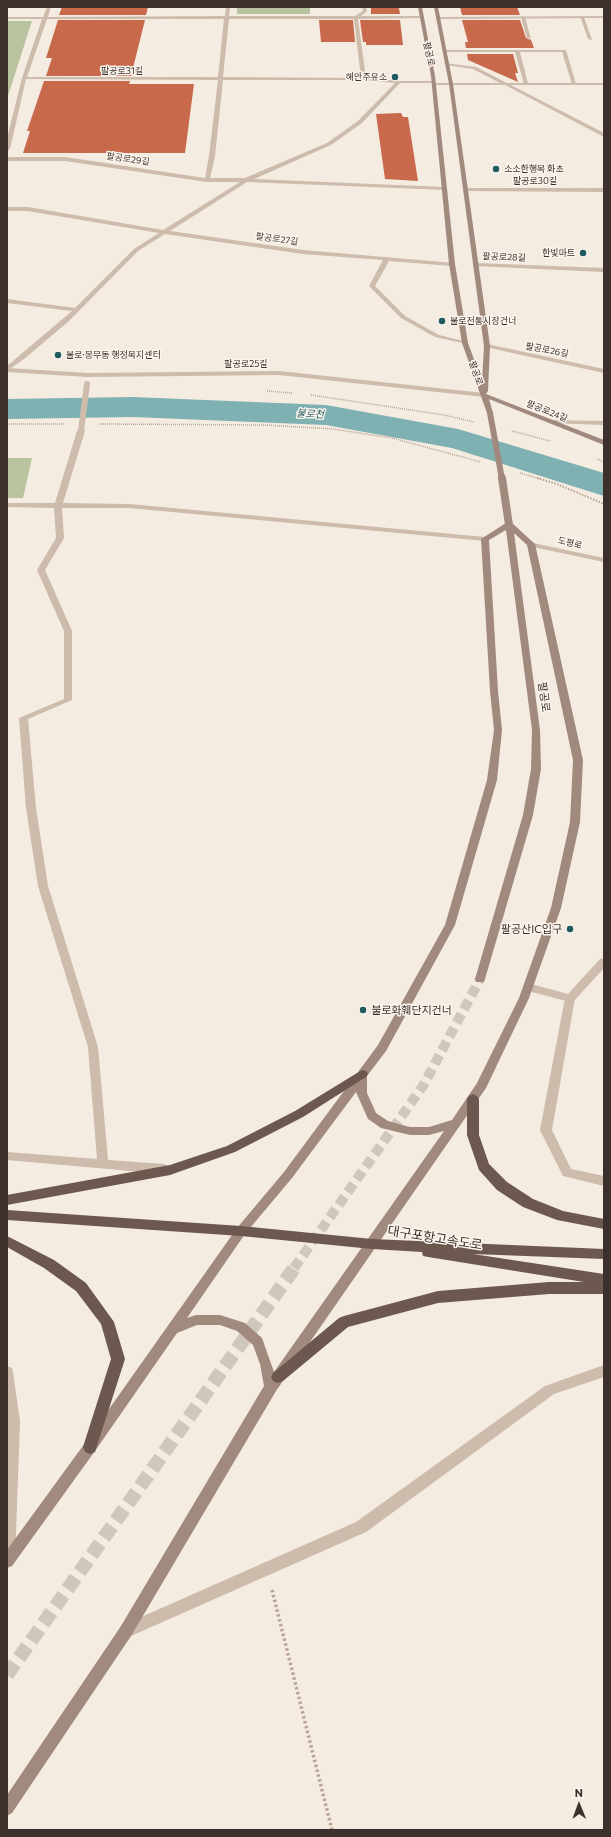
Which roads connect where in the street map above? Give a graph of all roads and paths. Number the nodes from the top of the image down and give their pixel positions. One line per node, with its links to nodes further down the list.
1 (49, 7): 13 (street)
2 (228, 7): 8 (street)
3 (364, 7): 9 (street)
4 (420, 7): 10 (main road, 팔공로)
5 (436, 7): 14 (main road, 팔공로)
6 (519, 15): 7 (street); 14 (street); 15 (street)
7 (581, 15): 11 (street); 16 (street)
8 (228, 17): 9 (street); 13 (street); 21 (street)
9 (356, 17): 10 (street); 22 (street)
10 (422, 17): 24 (main road, 팔공로)
11 (604, 17)
12 (7, 18): 13 (street)
13 (45, 18): 20 (street)
14 (438, 18): 17 (main road, 팔공로)
15 (529, 38)
16 (590, 39)
17 (444, 51): 18 (street, 팔공로); 19 (main road, 팔공로)
18 (517, 51): 27 (street); 28 (street, 팔공로)
19 (446, 64): 25 (main road, 팔공로); 26 (street)
20 (24, 78): 21 (street, 팔공로31길); 31 (street)
21 (220, 79): 22 (street, 팔공로31길); 33 (street)
22 (364, 79): 23 (street, 팔공로31길)
23 (399, 82): 24 (street, 팔공로31길); 34 (street, 팔공로29길)
24 (434, 83): 25 (street, 팔공로31길); 35 (main road, 팔공로)
25 (451, 84): 26 (street, 팔공로31길); 36 (main road, 팔공로)
26 (507, 84): 27 (street, 팔공로31길); 30 (street)
27 (526, 84): 28 (street, 팔공로31길)
28 (574, 84): 29 (street, 팔공로31길)
29 (604, 84)
30 (604, 135)
31 (7, 149)
32 (7, 159): 33 (street, 팔공로29길)
33 (207, 180): 34 (street, 팔공로29길)
34 (246, 180): 35 (street, 팔공로29길); 39 (street, 팔공로29길)
35 (444, 189): 41 (main road, 팔공로)
36 (466, 190): 37 (street, 팔공로30길); 42 (main road, 팔공로)
37 (604, 190)
38 (7, 209): 39 (street, 팔공로27길)
39 (164, 232): 40 (street, 팔공로27길); 45 (street)
40 (387, 258): 41 (street, 팔공로27길); 46 (street)
41 (452, 264): 46 (main road, 팔공로)
42 (476, 265): 43 (street, 팔공로28길); 47 (main road, 팔공로)
43 (604, 270)
44 (7, 301): 45 (street)
45 (77, 310): 48 (street, 팔공로25길)
46 (465, 343): 54 (main road, 팔공로)
47 (487, 346): 49 (street, 팔공로26길); 54 (main road, 팔공로)
48 (7, 369): 50 (street, 팔공로25길)
49 (604, 371)
50 (88, 374): 54 (street, 팔공로25길); 70 (street, bridge)
51 (263, 391): 52 (path)
52 (293, 393)
53 (308, 394): 55 (path)
54 (484, 395): 56 (main road, 팔공로24길); 71 (main road, 팔공로, bridge)
55 (475, 422)
56 (551, 422): 57 (street); 63 (main road, 팔공로24길)
57 (604, 423)
58 (7, 424): 59 (path)
59 (70, 424)
60 (93, 424): 65 (path)
61 (506, 430): 62 (path)
62 (551, 441)
63 (604, 443)
64 (591, 457): 66 (path)
65 (482, 462)
66 (604, 462)
67 (519, 473): 68 (path)
68 (604, 504)
69 (7, 505): 70 (street)
70 (58, 506): 72 (street); 83 (street)
71 (509, 525): 72 (main road); 73 (main road); 76 (main road, 팔공로)
72 (486, 539): 79 (main road)
73 (531, 544): 74 (street, 도평로); 77 (main road)
74 (604, 560)
75 (604, 962): 78 (street)
76 (480, 979)
77 (528, 987): 78 (street); 80 (main road)
78 (570, 998): 85 (street)
79 (362, 1074): 81 (main road); 84 (highway); 89 (main road)
80 (473, 1099): 81 (main road); 88 (highway)
81 (455, 1123): 91 (main road)
82 (7, 1156): 83 (street)
83 (103, 1164): 84 (street)
84 (170, 1170): 86 (highway)
85 (604, 1181)
86 (7, 1200)
87 (7, 1215): 89 (highway)
88 (604, 1224)
89 (241, 1231): 91 (highway); 95 (main road)
90 (7, 1241): 99 (highway)
91 (372, 1244): 92 (highway, 대구포항고속도로); 93 (highway, 대구포항고속도로); 98 (main road)
92 (604, 1254)
93 (604, 1280)
94 (604, 1288): 98 (highway)
95 (171, 1330): 98 (main road); 99 (main road)
96 (604, 1371): 101 (street)
97 (7, 1372): 100 (street)
98 (275, 1382): 102 (main road)
99 (90, 1447): 100 (main road)
100 (7, 1560)
101 (267, 1569): 102 (street); 104 (path)
102 (126, 1631): 103 (main road)
103 (7, 1808)
104 (332, 1830)

